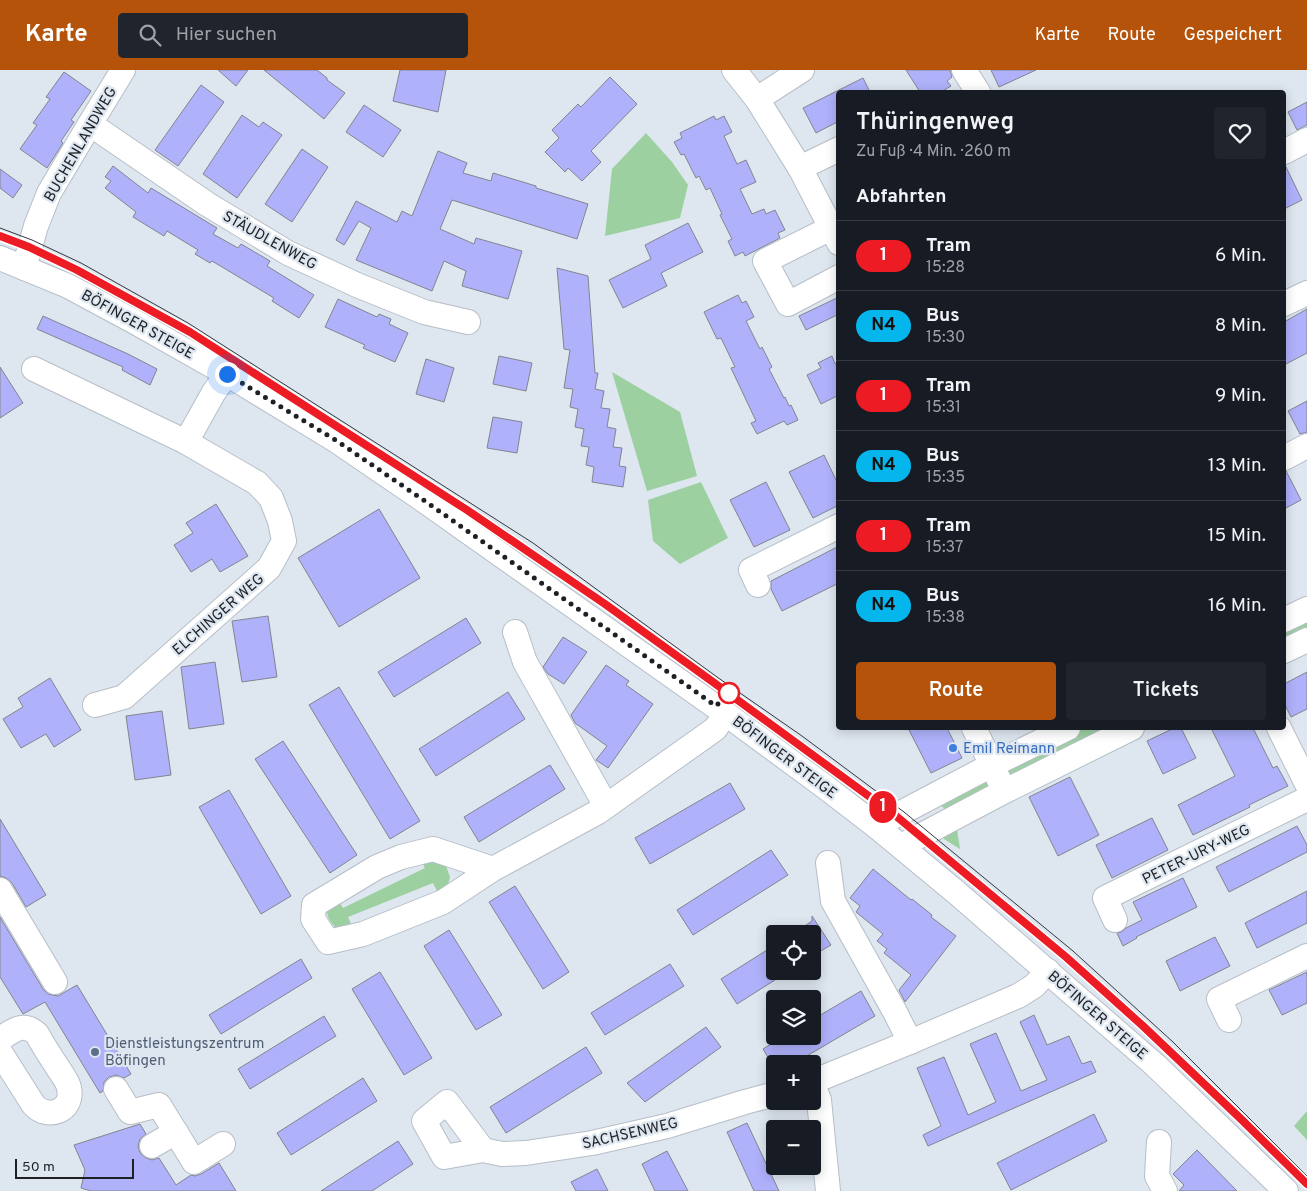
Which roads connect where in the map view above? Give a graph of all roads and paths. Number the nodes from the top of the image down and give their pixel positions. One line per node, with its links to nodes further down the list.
1 (734, 70): 6 (street)
2 (802, 70): 6 (street)
3 (964, 70): 5 (street)
4 (116, 73): 7 (street, BUCHENLANDWEG)
5 (977, 90)
6 (757, 99): 11 (street)
7 (90, 124): 14 (street, BUCHENLANDWEG); 18 (street, STÄUDLENWEG)
8 (1307, 140): 10 (street)
9 (836, 150): 11 (street)
10 (1286, 151)
11 (800, 168): 12 (street)
12 (835, 235): 15 (street)
13 (0, 258): 14 (street, BÖFINGER STEIGE)
14 (24, 268): 20 (street, BÖFINGER STEIGE)
15 (836, 279)
16 (1307, 293): 17 (street)
17 (1286, 303)
18 (468, 322)
19 (34, 369): 21 (street, ELCHINGER WEG)
20 (227, 374): 21 (street); 32 (street, BÖFINGER STEIGE)
21 (186, 442): 31 (street, ELCHINGER WEG)
22 (1307, 446): 23 (street)
23 (1286, 457)
24 (836, 528): 25 (street)
25 (758, 586)
26 (1307, 609): 27 (street)
27 (1286, 619)
28 (515, 632): 41 (street)
29 (1307, 640): 30 (street)
30 (1286, 650)
31 (95, 705)
32 (726, 714): 41 (street); 42 (street, BÖFINGER STEIGE)
33 (975, 730): 37 (street)
34 (1064, 730): 37 (street)
35 (1128, 730): 39 (street)
36 (1280, 730): 38 (street)
37 (992, 765): 39 (street); 42 (street)
38 (1307, 784)
39 (1005, 791): 43 (street)
40 (1307, 799): 49 (street, PETER-URY-WEG)
41 (606, 806): 46 (street)
42 (876, 826): 43 (street, BÖFINGER STEIGE)
43 (901, 846): 51 (street, BÖFINGER STEIGE)
44 (448, 854): 46 (street); 47 (street); 47 (street)
45 (828, 864): 54 (street)
46 (493, 869): 47 (street)
47 (458, 892)
48 (1, 894): 52 (street)
49 (1116, 920)
50 (1307, 956): 53 (street)
51 (1048, 971): 54 (street); 66 (street, BÖFINGER STEIGE)
52 (55, 982)
53 (1229, 1020)
54 (910, 1042): 55 (street)
55 (821, 1078)
56 (116, 1089): 59 (street)
57 (766, 1096): 63 (street, SACHSENWEG)
58 (820, 1110): 64 (street)
59 (176, 1132): 61 (street); 62 (street)
60 (1159, 1142): 65 (street)
61 (223, 1144)
62 (152, 1146)
63 (483, 1150)
64 (828, 1191)
65 (1164, 1191)
66 (1286, 1191)

